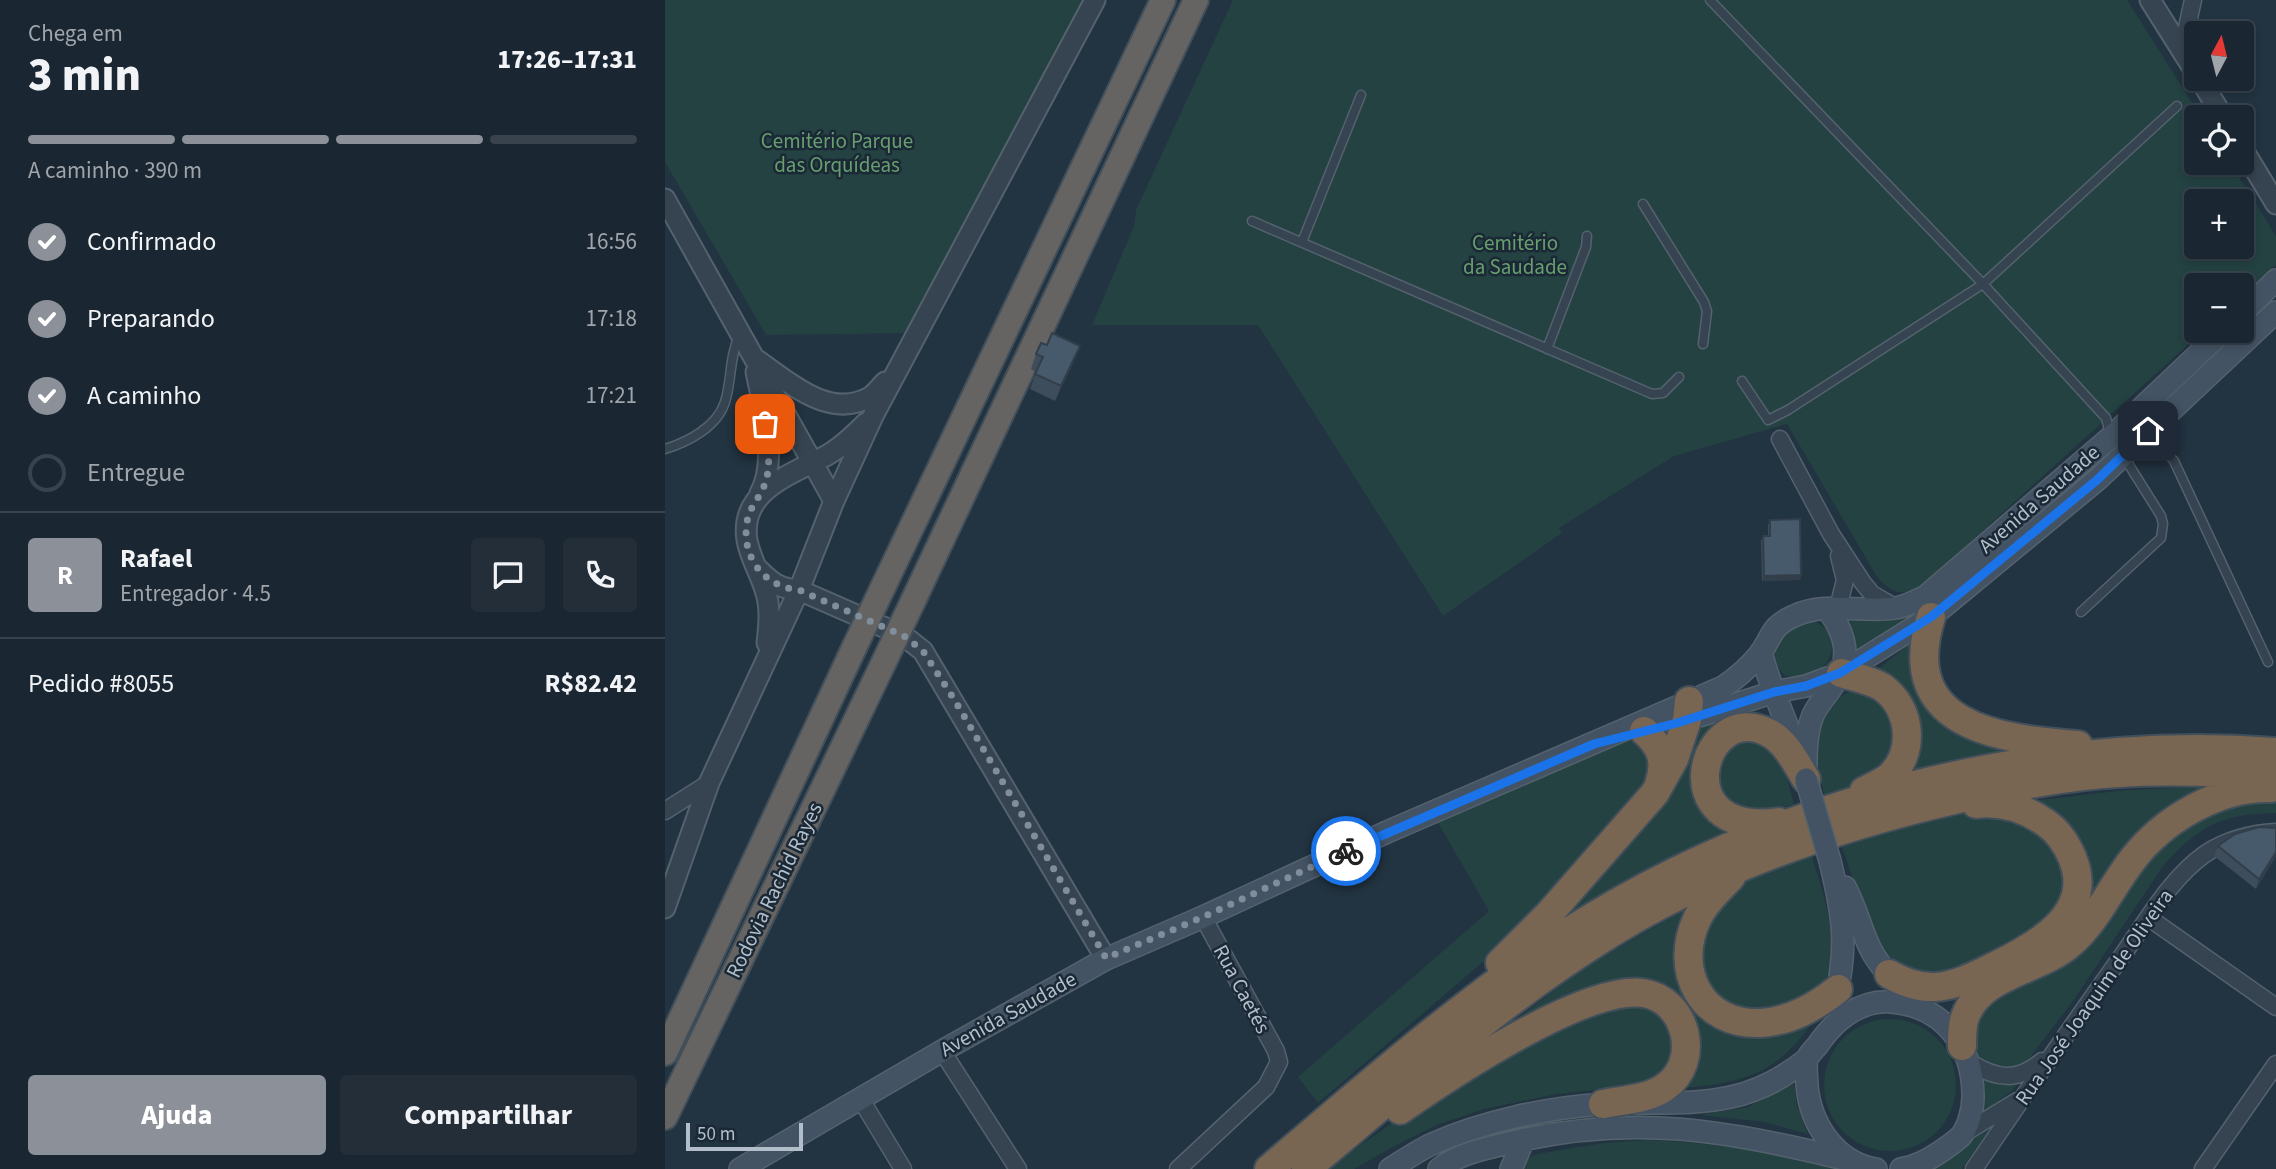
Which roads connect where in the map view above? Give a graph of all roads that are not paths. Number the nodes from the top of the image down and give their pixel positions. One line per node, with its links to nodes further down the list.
1 (1095, 0): 27 (street)
2 (1163, 0): 80 (highway, Rodovia Rachid Rayes, bridge)
3 (1196, 0): 88 (highway, Rodovia Rachid Rayes, bridge)
4 (1710, 0): 19 (lane)
5 (2150, 0): 7 (street)
6 (2193, 0): 7 (street)
7 (2182, 50): 8 (street)
8 (2184, 53)
9 (1361, 95): 17 (lane)
10 (2177, 106): 19 (lane)
11 (2254, 168): 14 (street)
12 (665, 199): 22 (street)
13 (1643, 204): 24 (lane)
14 (2276, 205)
15 (1252, 221): 17 (lane)
16 (1587, 236): 25 (lane)
17 (1302, 242): 25 (lane)
18 (2276, 280): 20 (main road)
19 (1983, 284): 31 (lane); 34 (lane)
20 (2254, 301)
21 (2276, 312): 32 (main road, Avenida Saudade)
22 (740, 334): 26 (street); 35 (lane)
23 (2212, 343): 34 (main road, Avenida Saudade)
24 (1703, 344)
25 (1547, 349): 28 (lane)
26 (753, 357): 27 (street); 36 (street); 37 (street)
27 (895, 371): 30 (street)
28 (1679, 377)
29 (1742, 381): 31 (lane)
30 (874, 415): 36 (street); 38 (street)
31 (1768, 420): 33 (lane)
32 (2148, 431): 34 (main road, Avenida Saudade); 48 (lane)
33 (1780, 439): 39 (street)
34 (2117, 446): 42 (main road, Avenida Saudade); 44 (lane); 45 (main road, Avenida Saudade)
35 (665, 449)
36 (811, 463): 37 (street); 38 (street)
37 (756, 500): 40 (street)
38 (834, 501): 41 (street)
39 (1831, 534): 42 (street); 43 (street)
40 (758, 569): 41 (street); 47 (street)
41 (799, 590): 47 (street); 72 (street)
42 (1896, 608): 43 (main road, Avenida Saudade)
43 (1832, 609): 46 (main road); 49 (main road)
44 (2081, 612)
45 (1931, 617): 49 (main road, Avenida Saudade); 55 (highway)
46 (1761, 652): 50 (main road); 51 (main road)
47 (766, 656): 59 (street)
48 (2268, 662)
49 (1840, 673): 50 (main road); 58 (main road); 62 (highway)
50 (1774, 692): 51 (main road); 52 (main road)
51 (1696, 711): 52 (main road); 53 (main road); 54 (main road); 61 (highway)
52 (1788, 724): 58 (main road)
53 (1644, 731): 54 (main road); 61 (highway)
54 (1594, 744): 70 (main road, Avenida Saudade)
55 (2164, 751): 56 (highway); 62 (highway)
56 (2276, 752)
57 (2276, 775): 64 (highway)
58 (1805, 779): 65 (highway); 67 (main road, bridge)
59 (709, 783): 63 (street); 69 (street)
60 (2276, 788): 81 (highway)
61 (1655, 793): 84 (highway)
62 (1836, 807): 65 (highway)
63 (665, 811)
64 (1904, 812): 68 (highway); 73 (highway)
65 (1795, 820): 84 (highway)
66 (2276, 832): 71 (street, Rua José Joaquim de Oliveira)
67 (1830, 860): 73 (main road); 74 (main road)
68 (1753, 861): 74 (highway); 100 (highway)
69 (665, 908)
70 (1203, 917): 72 (main road, Avenida Saudade); 98 (street, Rua Caetés)
71 (2149, 918): 76 (street); 78 (street, Rua José Joaquim de Oliveira)
72 (1106, 958): 79 (main road, Avenida Saudade)
73 (1889, 974): 75 (main road)
74 (1838, 989): 77 (main road)
75 (1916, 1006): 77 (main road); 81 (main road)
76 (2276, 1007)
77 (1826, 1032): 82 (main road)
78 (2054, 1050): 81 (street); 85 (street, Rua José Joaquim de Oliveira)
79 (942, 1051): 86 (main road, Avenida Saudade); 97 (street)
80 (665, 1053)
81 (1966, 1055): 89 (main road)
82 (1807, 1059): 87 (main road); 94 (main road)
83 (2276, 1064): 106 (street)
84 (1389, 1067): 99 (highway)
85 (2023, 1097): 89 (street); 105 (street, Rua José Joaquim de Oliveira)
86 (860, 1098): 95 (main road, Avenida Saudade); 96 (street)
87 (1603, 1104): 91 (main road); 101 (highway)
88 (665, 1117)
89 (1963, 1134): 92 (main road)
90 (1524, 1139): 93 (main road); 94 (main road); 103 (main road)
91 (1429, 1145): 93 (street); 102 (main road)
92 (1922, 1165): 104 (main road)
93 (1451, 1166)
94 (1865, 1166)
95 (743, 1168)
96 (903, 1169)
97 (1018, 1169)
98 (1178, 1169)
99 (1269, 1169)
100 (1306, 1169)
101 (1314, 1169)
102 (1390, 1169)
103 (1511, 1169)
104 (1901, 1169)
105 (1974, 1169)
106 (2203, 1169)

